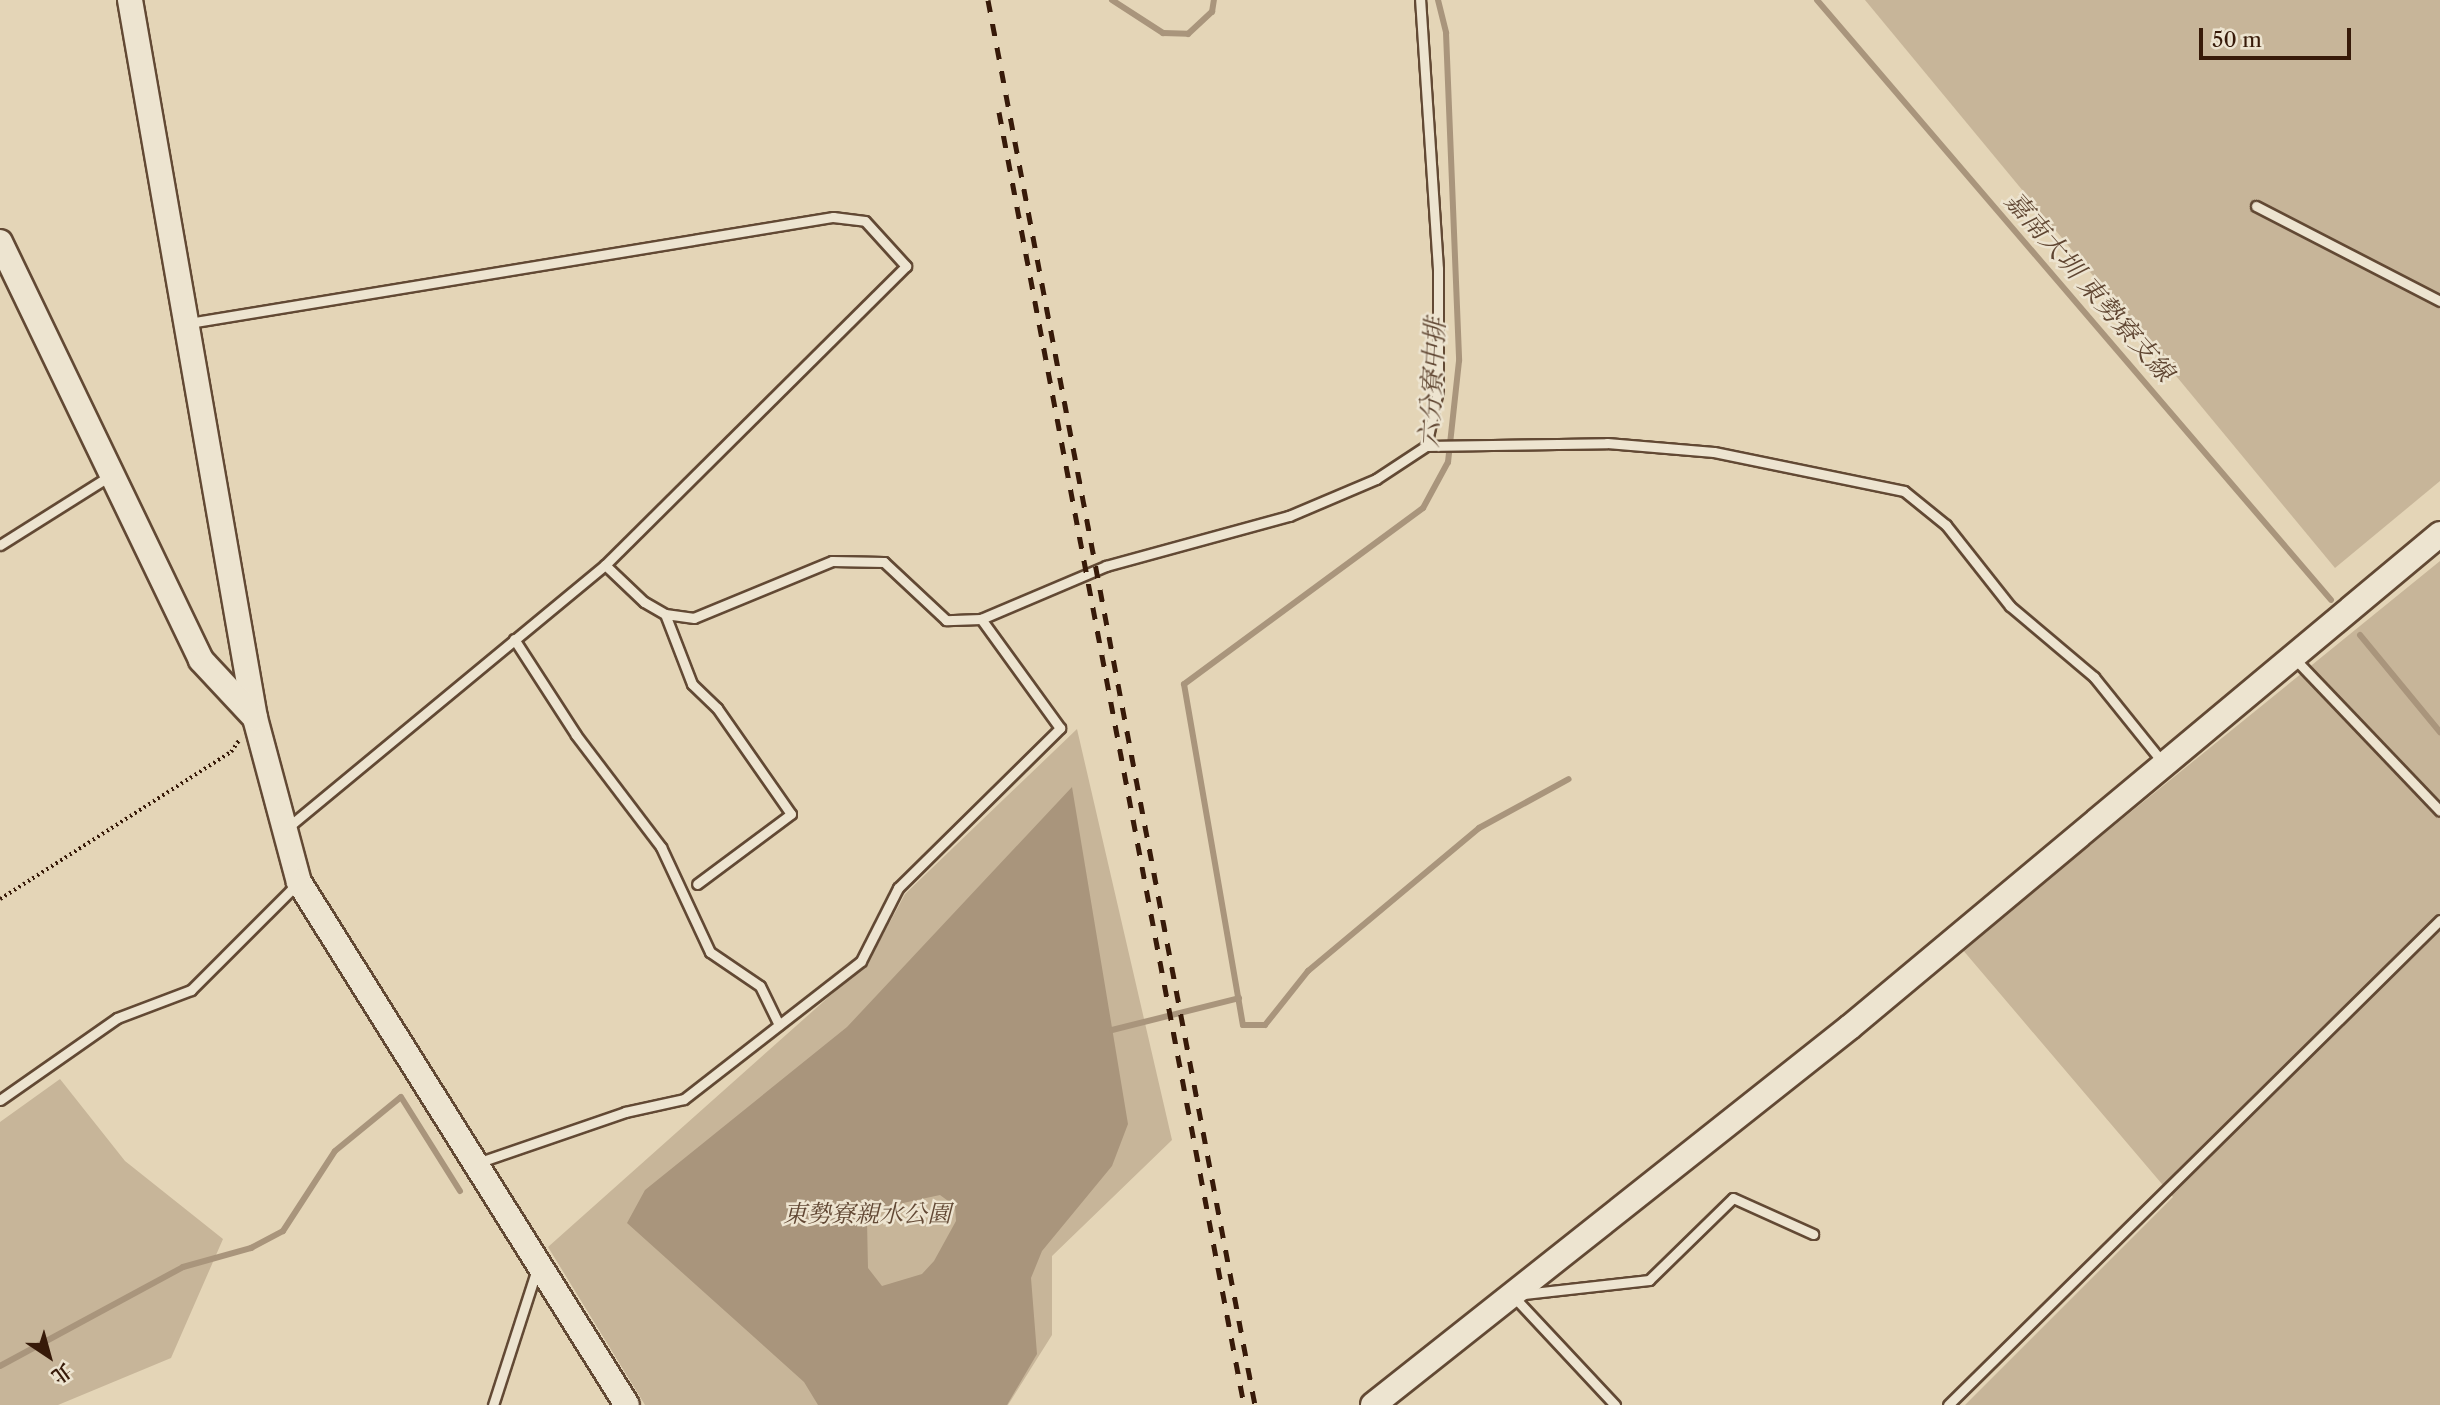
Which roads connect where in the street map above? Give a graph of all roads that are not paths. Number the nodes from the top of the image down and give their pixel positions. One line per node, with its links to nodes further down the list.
1 (130, 0): 6 (street)
2 (1420, 0): 7 (lane)
3 (2256, 206): 5 (lane)
4 (0, 242): 8 (street)
5 (2440, 301)
6 (187, 323): 11 (lane); 16 (street)
7 (1430, 446): 13 (lane); 17 (lane)
8 (108, 477): 10 (lane); 16 (street)
9 (2440, 534): 15 (street)
10 (0, 545)
11 (604, 565): 12 (lane); 14 (lane)
12 (665, 614): 13 (lane); 21 (lane)
13 (981, 619): 23 (lane)
14 (514, 639): 19 (lane); 23 (lane)
15 (2293, 657): 17 (street); 18 (lane)
16 (255, 718): 19 (street)
17 (2165, 765): 28 (street)
18 (2440, 811)
19 (283, 831): 20 (street)
20 (299, 882): 24 (lane); 25 (street)
21 (697, 884)
22 (2440, 920): 33 (lane)
23 (779, 1025): 25 (lane)
24 (0, 1100)
25 (476, 1164): 27 (street)
26 (1813, 1234): 28 (lane)
27 (539, 1264): 29 (lane); 30 (street)
28 (1512, 1296): 31 (street); 32 (lane)
29 (493, 1405)
30 (627, 1405)
31 (1373, 1405)
32 (1615, 1405)
33 (1948, 1405)

